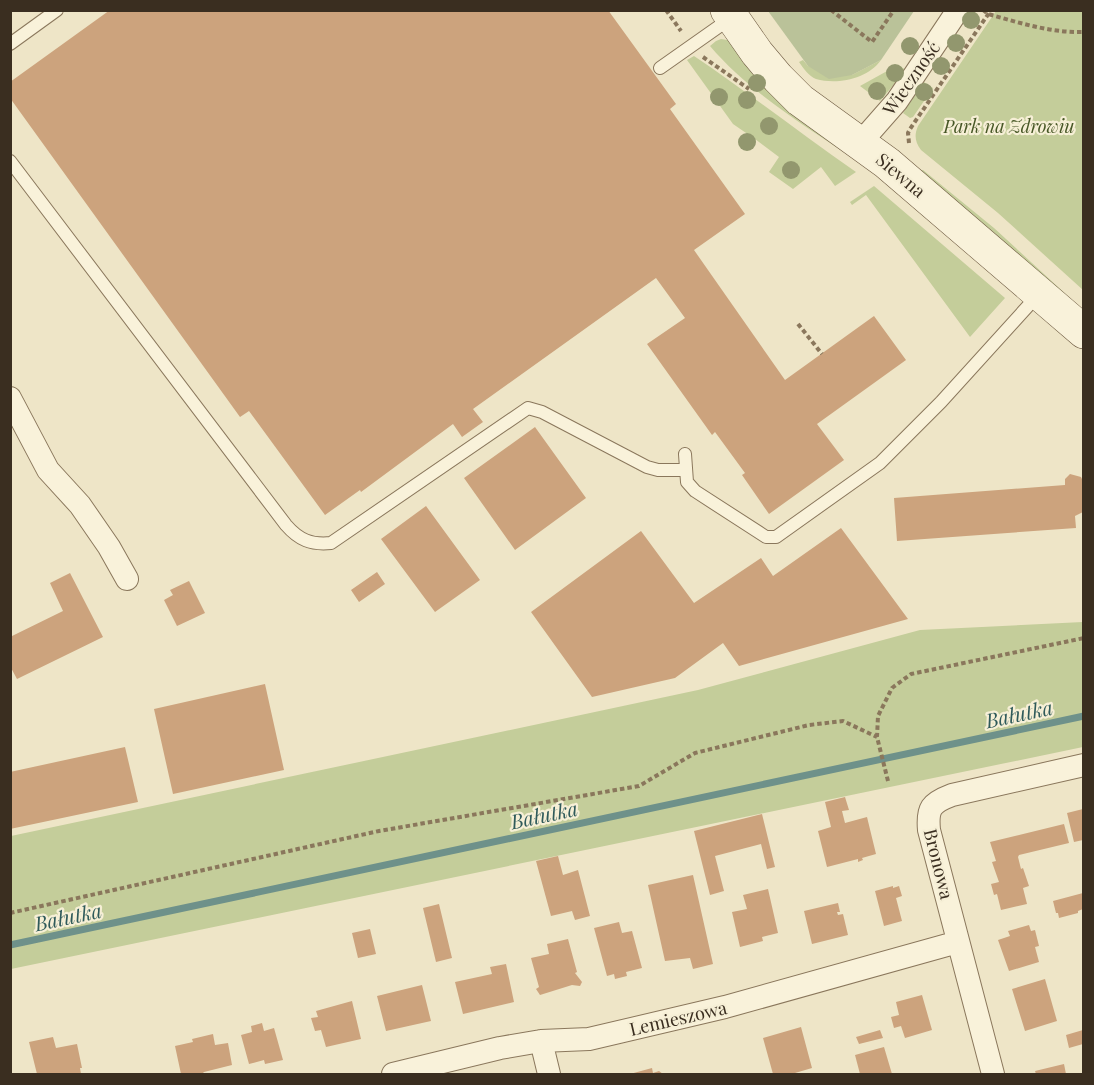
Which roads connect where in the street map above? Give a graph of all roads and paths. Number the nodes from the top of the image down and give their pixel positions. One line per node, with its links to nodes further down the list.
1 (57, 10): 9 (lane)
2 (831, 10): 3 (path)
3 (894, 10)
4 (958, 10): 12 (street, Wieczność)
5 (983, 10): 6 (path)
6 (989, 12): 8 (path); 11 (path)
7 (730, 14): 10 (lane); 12 (street, Siewna)
8 (1083, 32)
9 (10, 44)
10 (660, 68)
11 (908, 134)
12 (861, 142): 14 (street, Siewna)
13 (10, 161): 20 (lane)
14 (1039, 294): 16 (street, Siewna); 20 (lane)
15 (798, 324): 17 (path)
16 (1083, 332)
17 (822, 354)
18 (10, 398): 21 (street)
19 (684, 454): 20 (lane)
20 (686, 470)
21 (127, 579)
22 (1083, 638): 23 (path)
23 (877, 737): 25 (path); 26 (path)
24 (1083, 765): 27 (street, Bronowa)
25 (888, 781)
26 (10, 913)
27 (958, 942): 28 (street, Lemieszowa); 31 (street, Bronowa)
28 (541, 1041): 29 (street, Lemieszowa); 30 (street)
29 (393, 1074)
30 (549, 1074)
31 (993, 1074)

